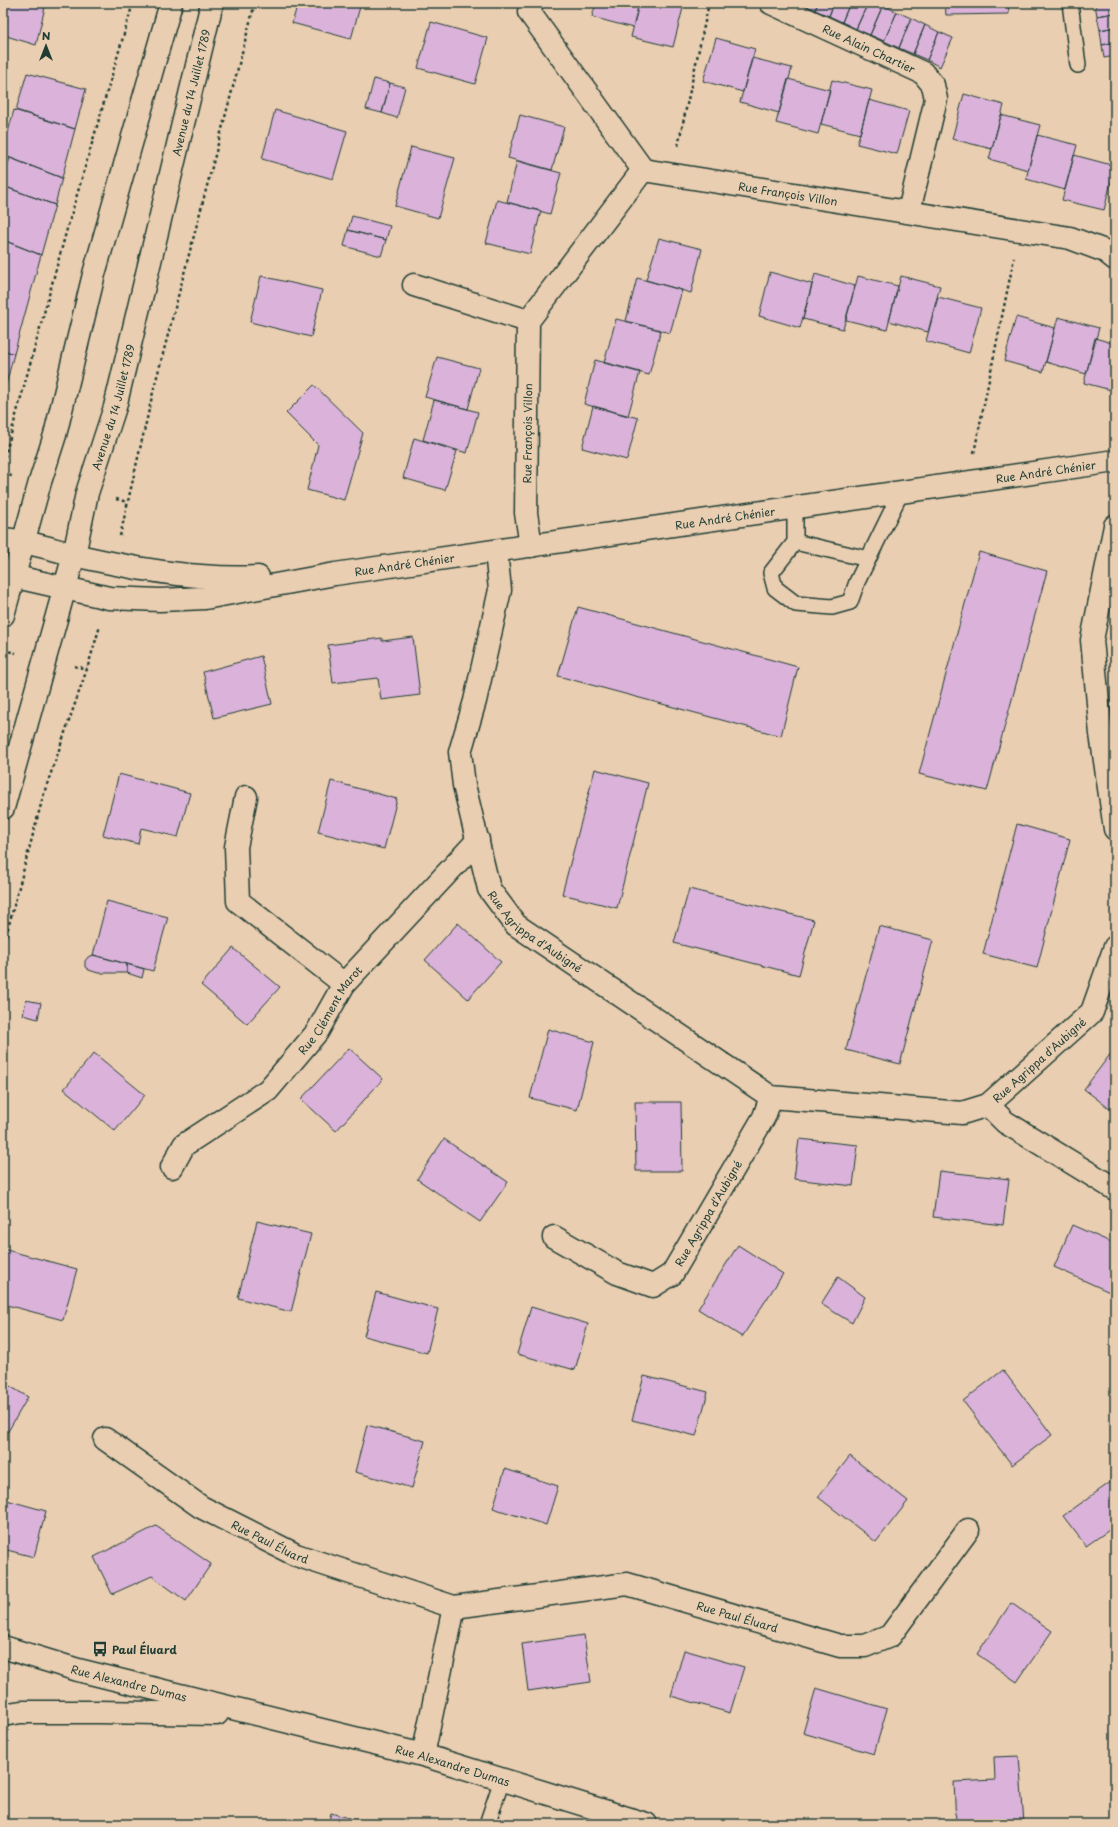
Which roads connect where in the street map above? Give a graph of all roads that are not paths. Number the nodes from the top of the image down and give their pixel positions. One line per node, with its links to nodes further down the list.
1 (171, 3): 16 (street)
2 (212, 3): 20 (street, Avenue du 14 Juillet 1789)
3 (771, 3): 8 (street, Rue Alain Chartier)
4 (1070, 3): 6 (lane)
5 (526, 6): 7 (street)
6 (1078, 65)
7 (643, 170): 8 (street, Rue François Villon); 11 (street)
8 (909, 211): 9 (street, Rue François Villon)
9 (1115, 259)
10 (414, 285): 11 (street)
11 (528, 321): 18 (street, Rue François Villon)
12 (1115, 461): 13 (street, Rue André Chénier)
13 (901, 492): 14 (street, Rue André Chénier); 21 (lane)
14 (795, 507): 17 (lane); 18 (street, Rue André Chénier)
15 (1115, 526): 28 (street)
16 (14, 540): 20 (street, Rue André Chénier); 23 (street)
17 (795, 542): 21 (lane); 21 (lane)
18 (531, 546): 19 (street, Rue André Chénier)
19 (496, 551): 22 (street, Rue André Chénier); 29 (street, Rue Agrippa d'Aubigné)
20 (74, 555): 22 (street, Rue André Chénier); 24 (street, Avenue du 14 Juillet 1789)
21 (868, 559)
22 (335, 574): 24 (street, Rue André Chénier)
23 (8, 575): 24 (street, Rue André Chénier); 25 (street)
24 (64, 588): 27 (street, Avenue du 14 Juillet 1789)
25 (3, 615)
26 (246, 797): 31 (street)
27 (3, 808)
28 (1115, 829)
29 (478, 840): 31 (street, Rue Clément Marot); 32 (street, Rue Agrippa d'Aubigné)
30 (1115, 947): 33 (street, Rue Agrippa d'Aubigné)
31 (344, 984): 34 (street, Rue Clément Marot)
32 (771, 1097): 33 (street, Rue Agrippa d'Aubigné); 36 (street, Rue Agrippa d'Aubigné)
33 (988, 1105): 35 (street, Rue Agrippa d'Aubigné)
34 (172, 1167)
35 (1115, 1189)
36 (554, 1236)
37 (105, 1439): 39 (street, Rue Paul Éluard)
38 (968, 1530): 39 (street, Rue Paul Éluard)
39 (454, 1607): 43 (street)
40 (3, 1647): 42 (street, Rue Alexandre Dumas)
41 (3, 1715): 42 (street, Rue Alexandre Dumas)
42 (256, 1715): 43 (street, Rue Alexandre Dumas)
43 (423, 1755): 44 (street, Rue Alexandre Dumas)
44 (502, 1780): 45 (lane); 46 (street, Rue Alexandre Dumas)
45 (487, 1824)
46 (646, 1824)

